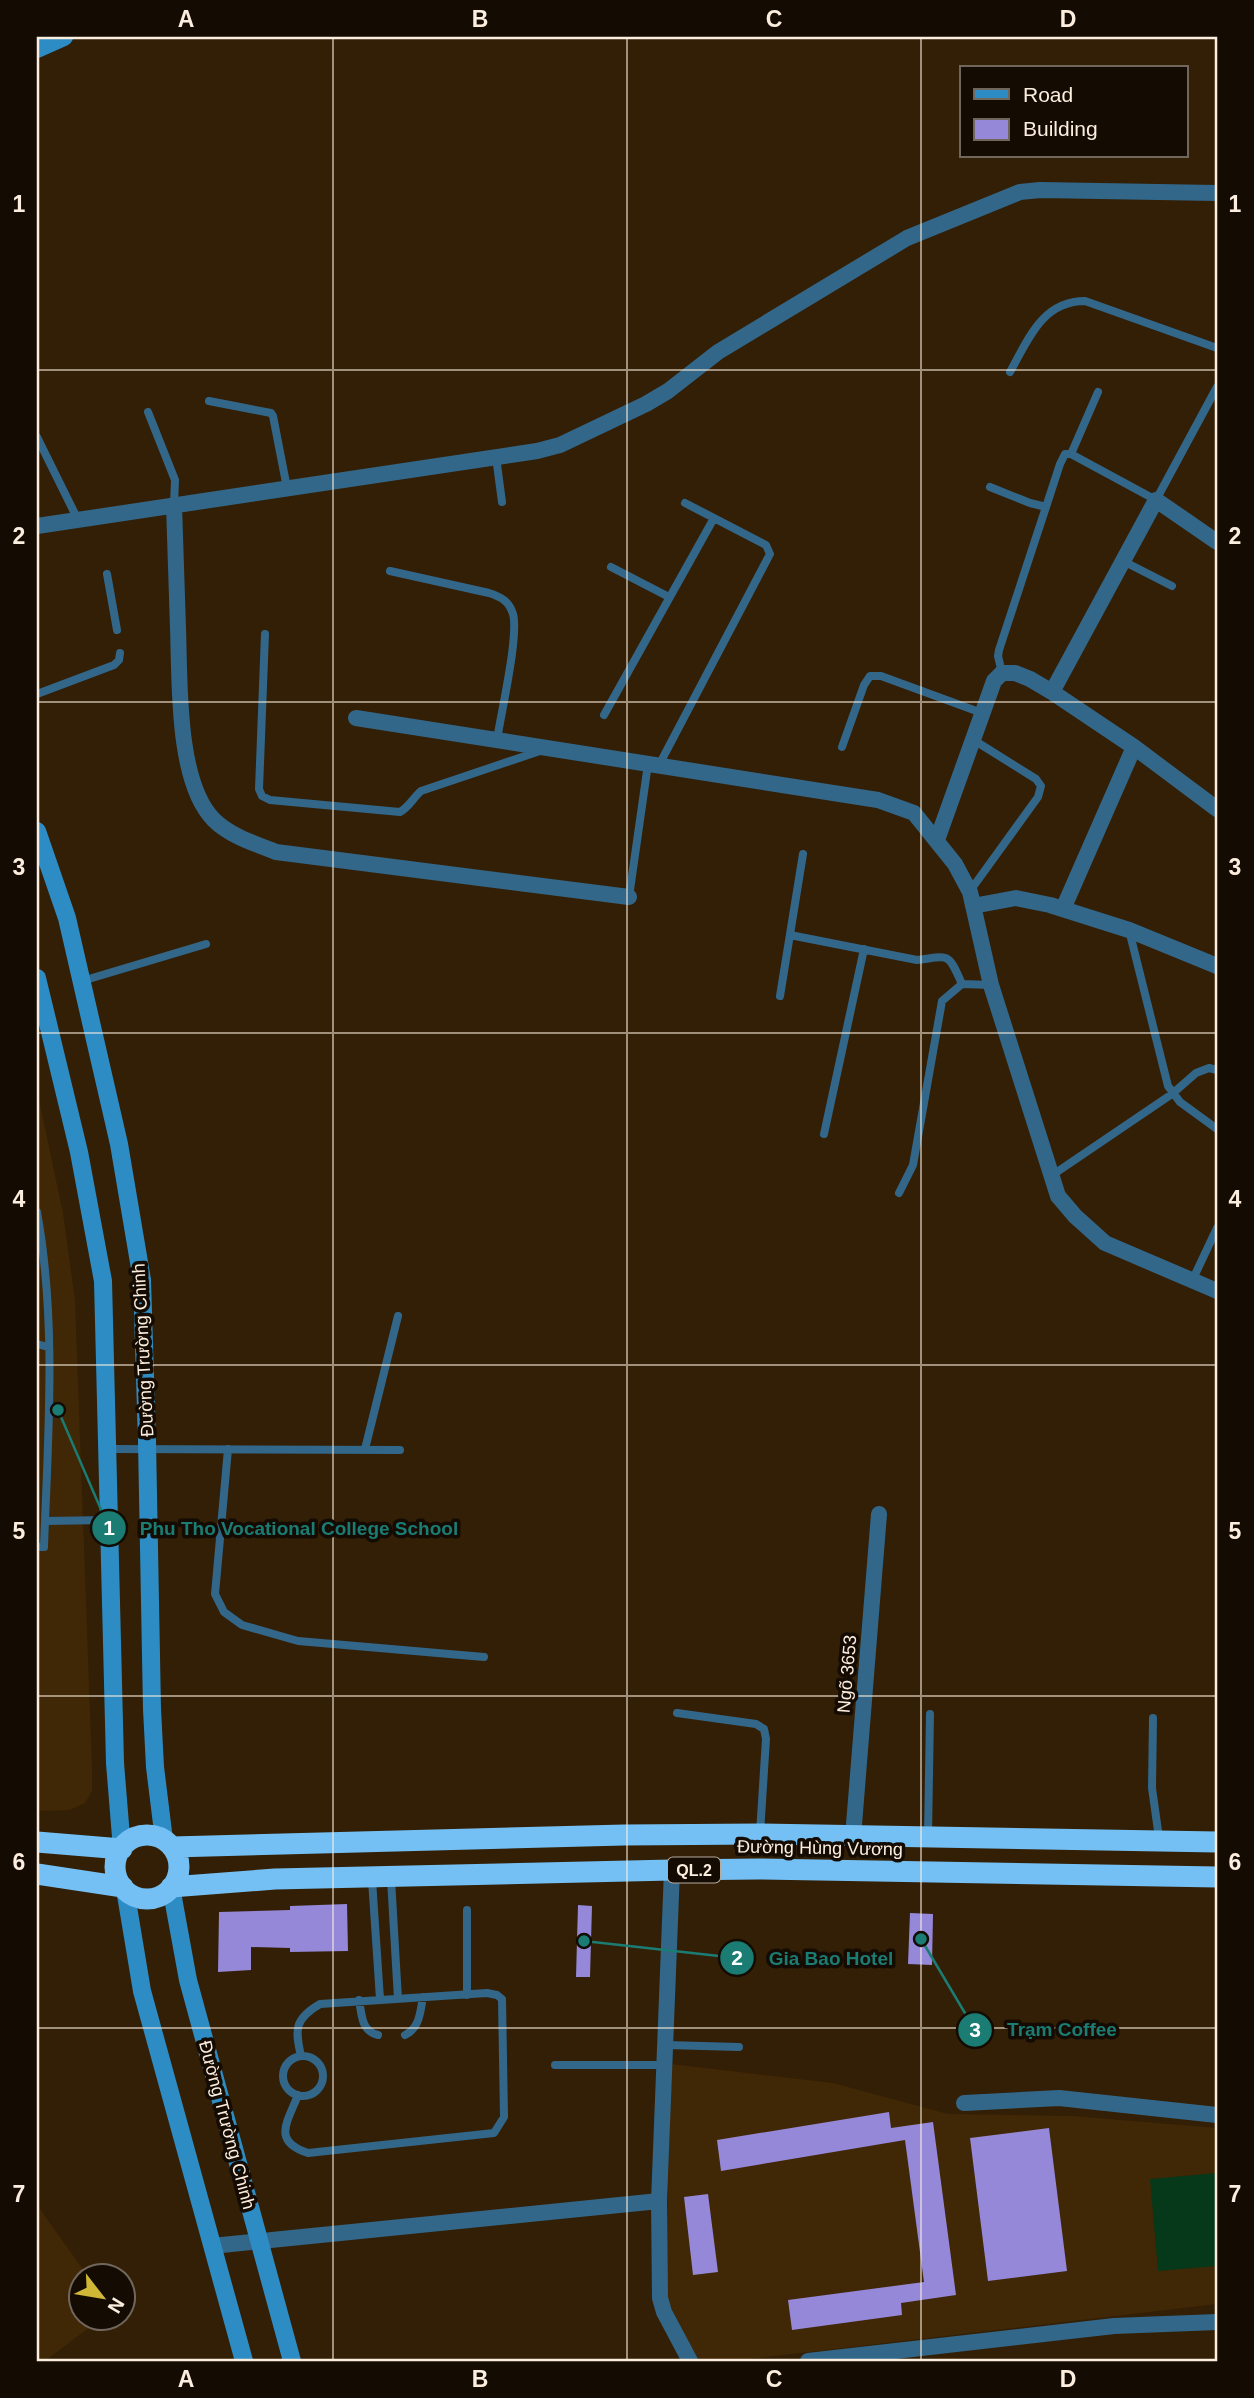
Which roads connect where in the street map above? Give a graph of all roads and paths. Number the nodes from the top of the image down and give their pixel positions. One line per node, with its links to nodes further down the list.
1 (1217, 193): 10 (street)
2 (1217, 348): 3 (lane)
3 (1010, 372)
4 (1217, 387): 13 (lane)
5 (1098, 392): 9 (lane)
6 (209, 401): 11 (lane)
7 (148, 412): 16 (lane)
8 (37, 437): 19 (lane)
9 (1071, 454): 13 (lane); 17 (lane)
10 (496, 457): 11 (street); 14 (lane)
11 (287, 488): 16 (street)
12 (990, 488): 17 (lane)
13 (1156, 500): 21 (street); 22 (street)
14 (502, 502)
15 (685, 503): 18 (lane)
16 (174, 505): 19 (street); 47 (street)
17 (1046, 507): 31 (lane)
18 (713, 518): 27 (lane); 42 (lane)
19 (78, 520): 20 (street)
20 (37, 526)
21 (1217, 542)
22 (1124, 561): 26 (lane); 32 (street)
23 (611, 567): 27 (lane)
24 (390, 571): 38 (lane)
25 (107, 574): 28 (lane)
26 (1172, 586)
27 (669, 597): 35 (lane)
28 (117, 630)
29 (265, 634): 41 (lane)
30 (120, 653): 33 (lane)
31 (1002, 673): 32 (street); 34 (street)
32 (1052, 692): 40 (street)
33 (37, 694)
34 (982, 713): 37 (street); 39 (lane)
35 (604, 715)
36 (356, 718): 38 (street)
37 (972, 739): 45 (street); 48 (lane)
38 (497, 740): 41 (street)
39 (842, 747)
40 (1134, 747): 43 (street); 49 (street)
41 (549, 748): 42 (street)
42 (653, 764): 45 (street); 47 (lane)
43 (1217, 809)
44 (37, 831): 56 (main road, Đường Trường Chinh)
45 (937, 840): 48 (street)
46 (803, 853): 51 (lane)
47 (628, 897)
48 (971, 899): 49 (street); 58 (street)
49 (1063, 909): 50 (street)
50 (1129, 930): 54 (street); 61 (lane)
51 (790, 935): 53 (lane); 59 (lane)
52 (206, 944): 56 (lane)
53 (864, 949): 57 (lane); 63 (lane)
54 (1217, 966)
55 (37, 978): 76 (main road, Đường Trường Chinh)
56 (81, 981): 75 (main road, Đường Trường Chinh)
57 (962, 984): 58 (lane); 65 (lane)
58 (991, 985): 64 (street)
59 (780, 996)
60 (1217, 1070): 61 (lane)
61 (1172, 1094): 62 (lane); 64 (lane)
62 (1217, 1129)
63 (824, 1134)
64 (1051, 1176): 68 (street)
65 (898, 1193)
66 (37, 1212): 72 (lane)
67 (1217, 1228): 68 (lane)
68 (1192, 1281): 69 (street)
69 (1217, 1291)
70 (398, 1316): 78 (lane)
71 (37, 1344): 72 (lane)
72 (48, 1347): 74 (lane)
73 (37, 1424): 74 (lane)
74 (48, 1424): 82 (lane)
75 (147, 1448): 76 (lane); 77 (lane); 94 (main road, Đường Trường Chinh)
76 (107, 1449): 81 (main road, Đường Trường Chinh)
77 (228, 1449): 78 (lane); 84 (lane)
78 (365, 1449): 79 (lane)
79 (400, 1450)
80 (879, 1514): 89 (street, Ngõ 3653)
81 (108, 1520): 82 (lane); 95 (main road, Đường Trường Chinh)
82 (45, 1521): 83 (lane)
83 (37, 1547)
84 (484, 1657)
85 (677, 1713): 88 (lane)
86 (930, 1714): 90 (lane)
87 (1153, 1718): 91 (lane)
88 (760, 1834): 89 (highway, Đường Hùng Vương / QL.2); 94 (highway, Đường Hùng Vương / QL.2)
89 (853, 1837): 90 (highway, Đường Hùng Vương / QL.2)
90 (928, 1838): 91 (highway, Đường Hùng Vương / QL.2)
91 (1159, 1841): 93 (highway, Đường Hùng Vương / QL.2)
92 (37, 1842): 95 (highway, QL.2)
93 (1217, 1842)
94 (168, 1844): 95 (highway, QL.2); 100 (highway)
95 (122, 1849): 101 (highway)
96 (672, 1870): 98 (highway, Đường Hùng Vương / QL.2); 99 (highway, Đường Hùng Vương / QL.2); 110 (street)
97 (37, 1874): 101 (highway, QL.2)
98 (381, 1877): 100 (highway, Đường Hùng Vương / QL.2); 105 (lane); 106 (lane)
99 (1217, 1877)
100 (171, 1887): 101 (highway, QL.2); 119 (main road, Đường Trường Chinh)
101 (124, 1888): 120 (main road)
102 (467, 1910): 103 (lane)
103 (467, 1995): 104 (lane); 115 (lane)
104 (423, 1997): 105 (lane); 109 (lane)
105 (398, 1998): 106 (lane)
106 (380, 1999): 107 (lane)
107 (359, 2000): 108 (lane); 112 (lane)
108 (378, 2035)
109 (405, 2035)
110 (666, 2045): 111 (lane); 113 (street)
111 (739, 2047)
112 (301, 2056): 115 (lane); 115 (lane)
113 (666, 2064): 114 (lane); 118 (street)
114 (555, 2066)
115 (298, 2095)
116 (964, 2103): 117 (street)
117 (1217, 2115)
118 (659, 2200): 119 (street); 122 (street)
119 (258, 2241): 120 (street); 124 (main road, Đường Trường Chinh)
120 (212, 2246): 123 (main road)
121 (1217, 2322): 125 (street)
122 (685, 2359)
123 (244, 2361)
124 (292, 2361)
125 (808, 2361)

